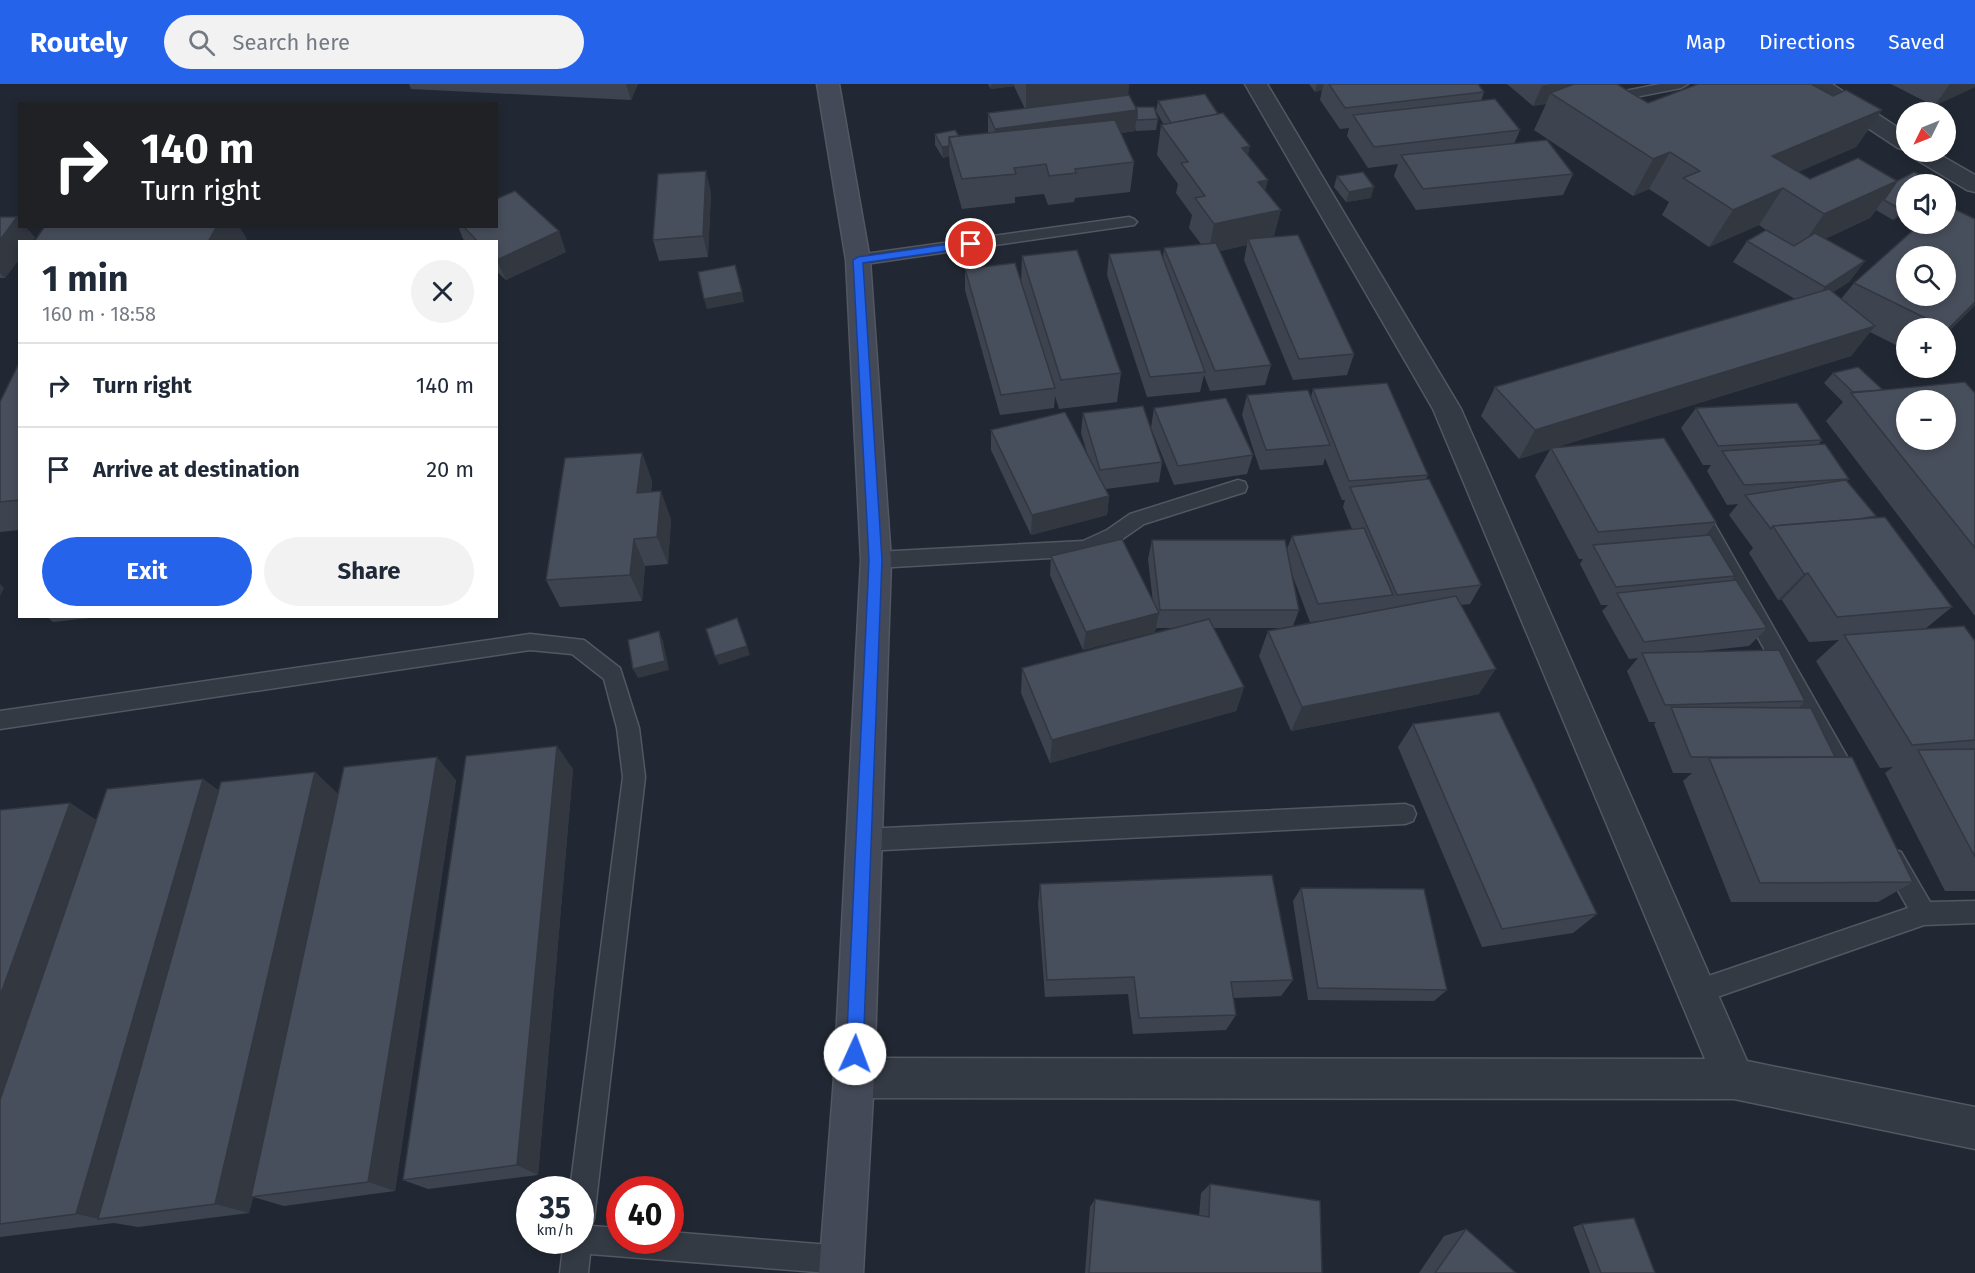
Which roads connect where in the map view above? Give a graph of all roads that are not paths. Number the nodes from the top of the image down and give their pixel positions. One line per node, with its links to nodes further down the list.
1 (828, 84): 10 (street)
2 (1256, 84): 21 (street)
3 (1681, 84): 5 (lane)
4 (1817, 84): 6 (street)
5 (1598, 101)
6 (1896, 136)
7 (1937, 162): 8 (street)
8 (1975, 185)
9 (1129, 222): 10 (lane)
10 (858, 260): 13 (street)
11 (1238, 487): 13 (lane)
12 (1684, 488): 15 (lane)
13 (876, 560): 17 (street)
14 (0, 720): 25 (lane)
15 (1859, 800)
16 (1405, 814): 17 (lane)
17 (863, 840): 22 (street)
18 (1883, 842): 20 (lane)
19 (1975, 912): 20 (lane)
20 (1923, 914): 21 (lane)
21 (1697, 992): 23 (street)
22 (854, 1078): 23 (street); 28 (street)
23 (1734, 1079): 24 (street)
24 (1975, 1128)
25 (585, 1176)
26 (594, 1242): 28 (lane)
27 (577, 1254): 29 (lane)
28 (841, 1267)
29 (574, 1273)

